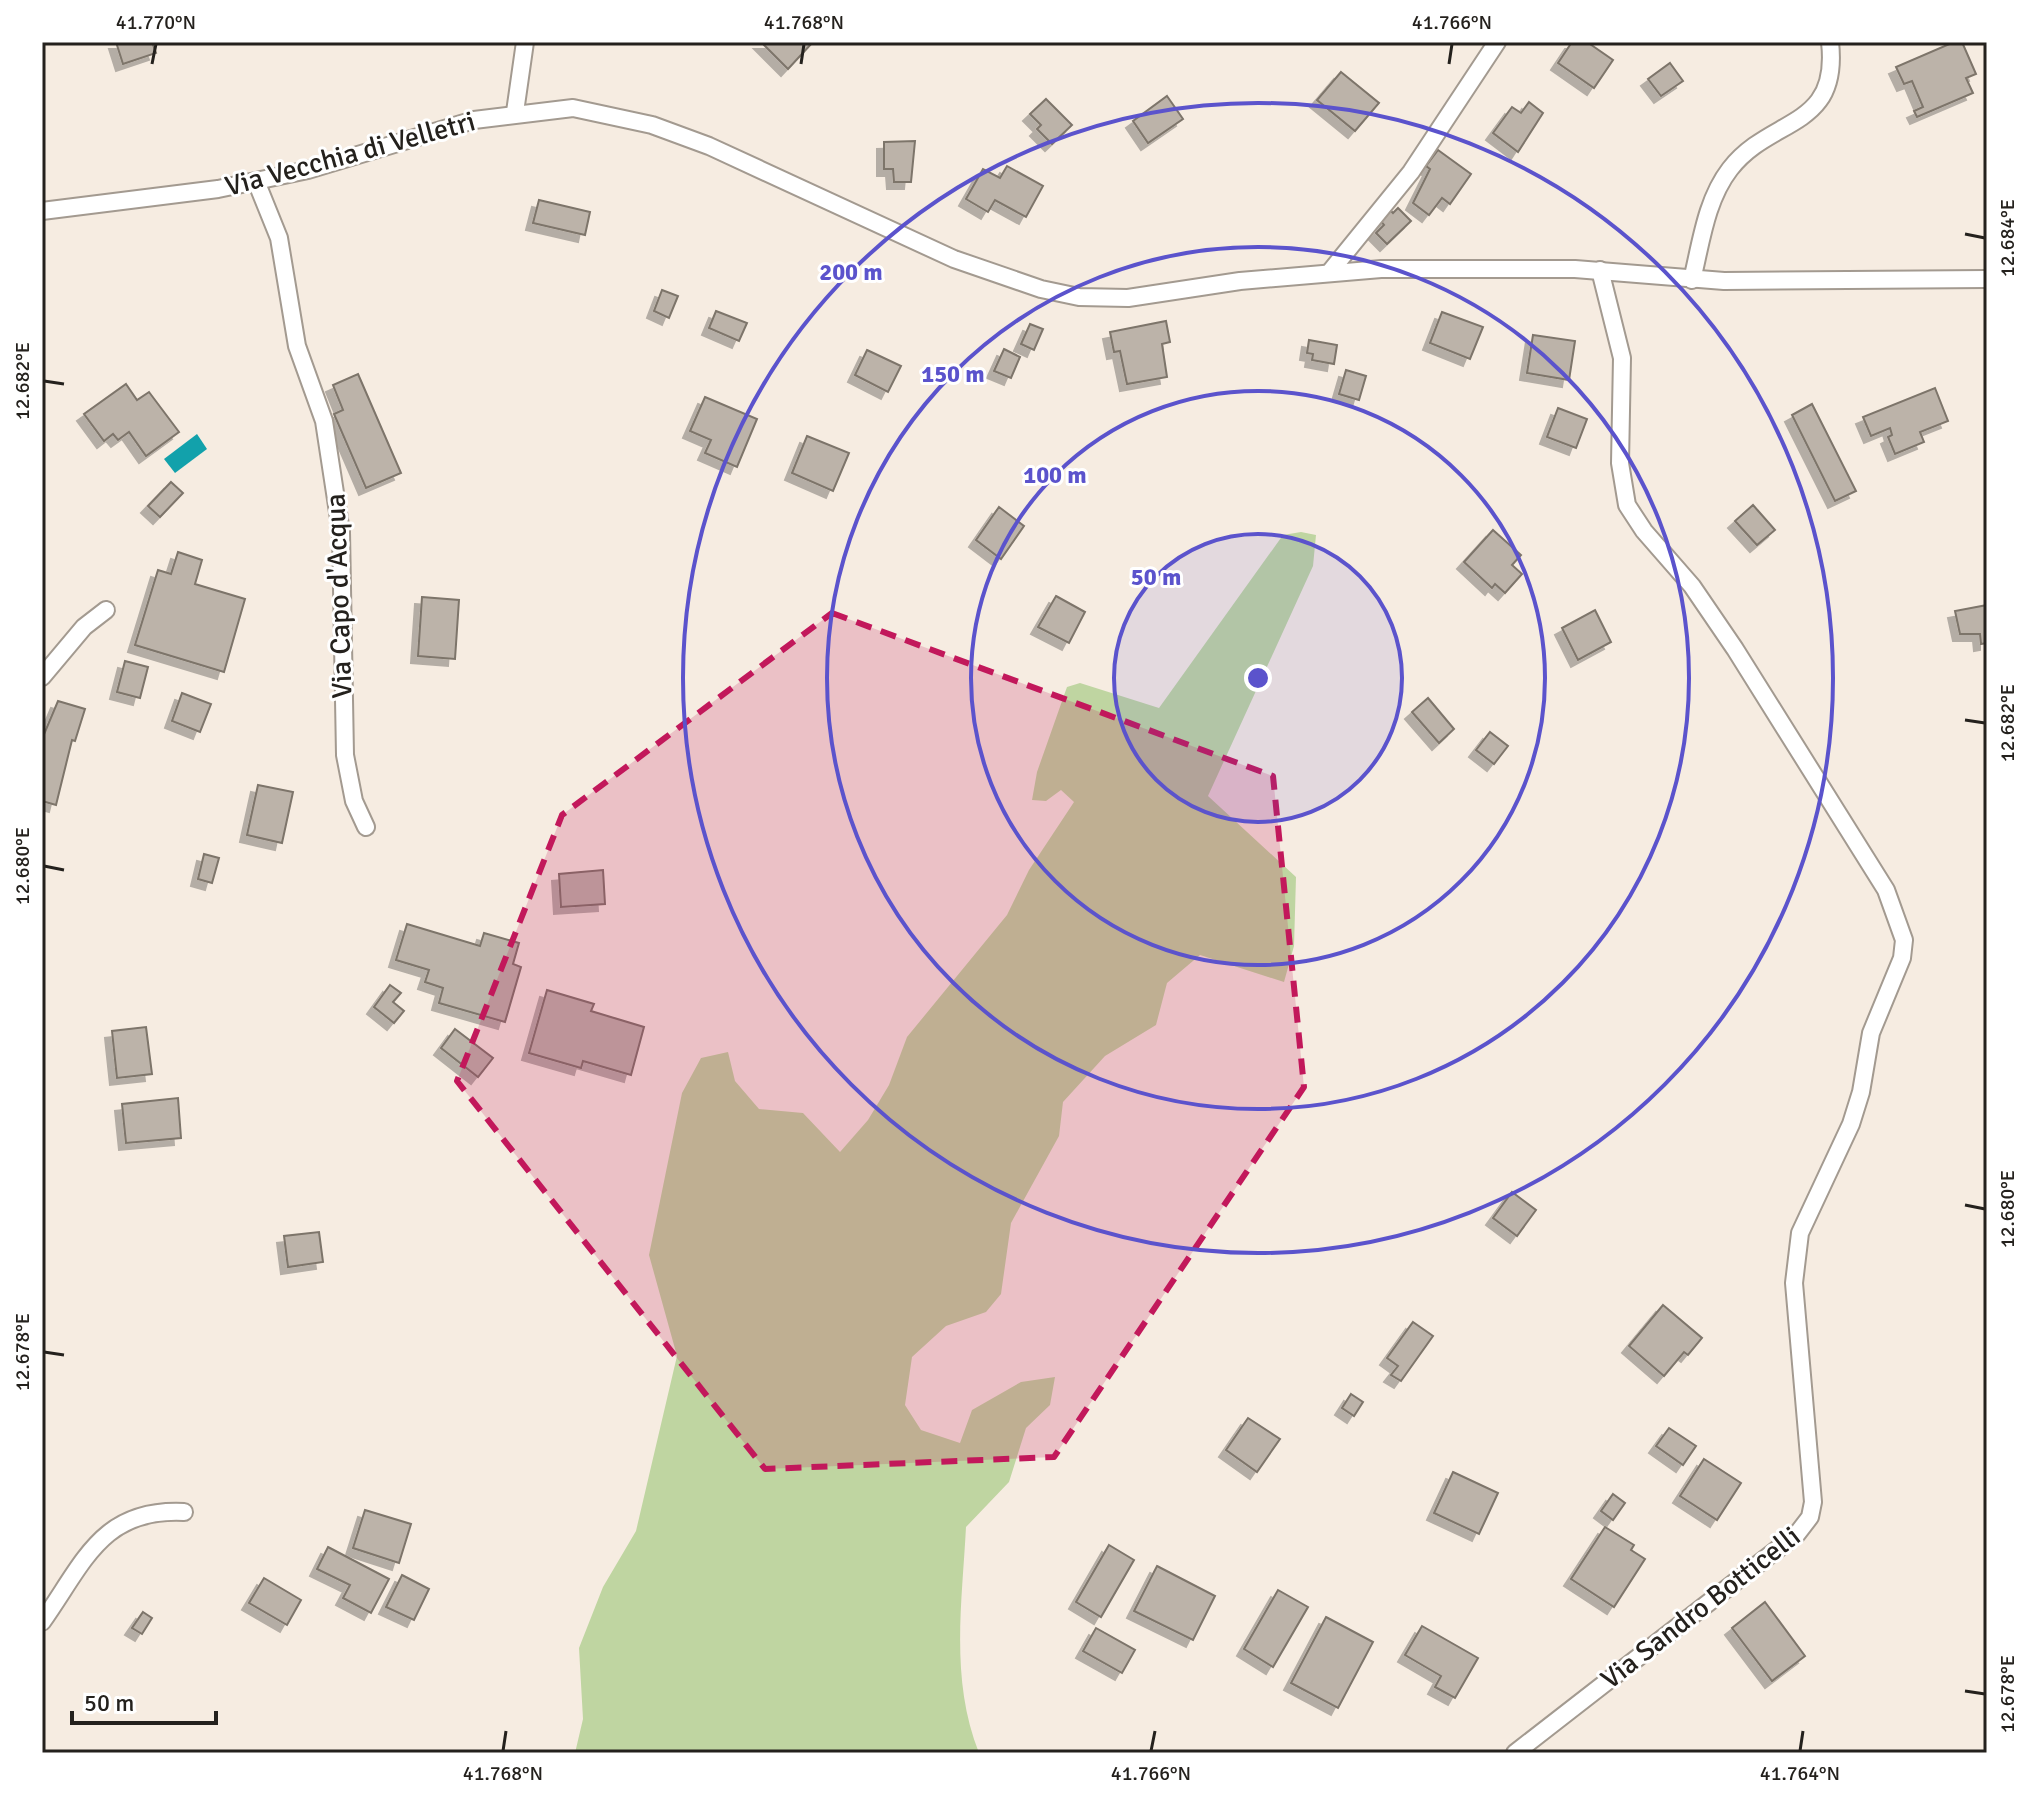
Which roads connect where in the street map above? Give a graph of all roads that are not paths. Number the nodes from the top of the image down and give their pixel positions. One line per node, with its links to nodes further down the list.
1 (525, 42): 4 (street)
2 (1497, 42): 8 (street)
3 (1830, 42): 10 (street)
4 (515, 112): 5 (street, Via Vecchia di Velletri); 8 (street, Via Vecchia di Velletri)
5 (256, 181): 6 (street, Via Vecchia di Velletri); 13 (street, Via Capo d'Acqua)
6 (42, 211)
7 (1600, 270): 8 (street, Via Vecchia di Velletri); 10 (street, Via Vecchia di Velletri); 16 (street, Via Sandro Botticelli)
8 (1329, 273)
9 (1987, 279): 10 (street, Via Vecchia di Velletri)
10 (1692, 280)
11 (106, 610): 12 (street)
12 (42, 677)
13 (366, 827)
14 (184, 1512): 15 (street)
15 (42, 1622)
16 (1515, 1753)

